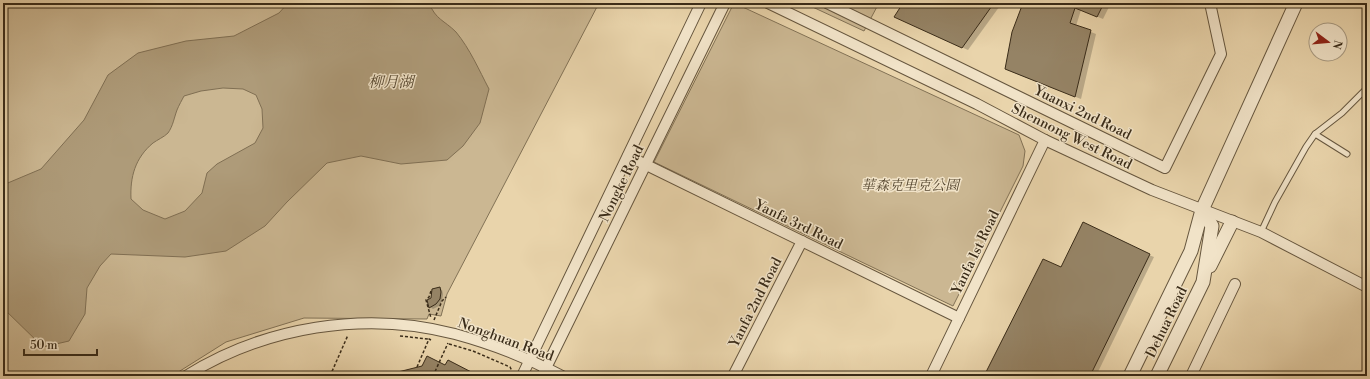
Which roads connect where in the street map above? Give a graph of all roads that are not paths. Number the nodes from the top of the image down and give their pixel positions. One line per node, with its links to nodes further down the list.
1 (701, 3): 11 (street, Nongke Road)
2 (725, 3): 12 (street, Nongke Road)
3 (768, 3): 9 (street, Shennong West Road)
4 (827, 3): 5 (street, Yuanxi 2nd Road)
5 (1210, 3)
6 (1296, 3): 13 (street)
7 (1367, 88): 8 (lane)
8 (1315, 134): 10 (lane); 15 (lane)
9 (1045, 140): 13 (street, Shennong West Road); 20 (street, Yanfa 1st Road)
10 (1347, 154)
11 (628, 156): 12 (street, Yanfa 3rd Road); 21 (street, Nongke Road)
12 (646, 164): 16 (street, Yanfa 3rd Road); 22 (street, Nongke Road)
13 (1202, 210): 14 (street, Shennong West Road); 17 (street); 28 (street)
14 (1232, 222): 15 (street, Shennong West Road); 17 (street)
15 (1261, 232): 19 (street, Shennong West Road)
16 (802, 241): 20 (street, Yanfa 3rd Road); 26 (street, Yanfa 2nd Road)
17 (1204, 276): 29 (street)
18 (1235, 284): 30 (street)
19 (1367, 286)
20 (959, 318): 27 (street, Yanfa 1st Road)
21 (530, 360): 22 (street, Nonghuan Road); 23 (street, Nonghuan Road); 24 (street, Nongke Road)
22 (544, 372): 25 (street, Nonghuan Road)
23 (186, 376)
24 (522, 376)
25 (562, 376)
26 (733, 376)
27 (931, 376)
28 (1130, 376)
29 (1157, 376)
30 (1191, 376)

